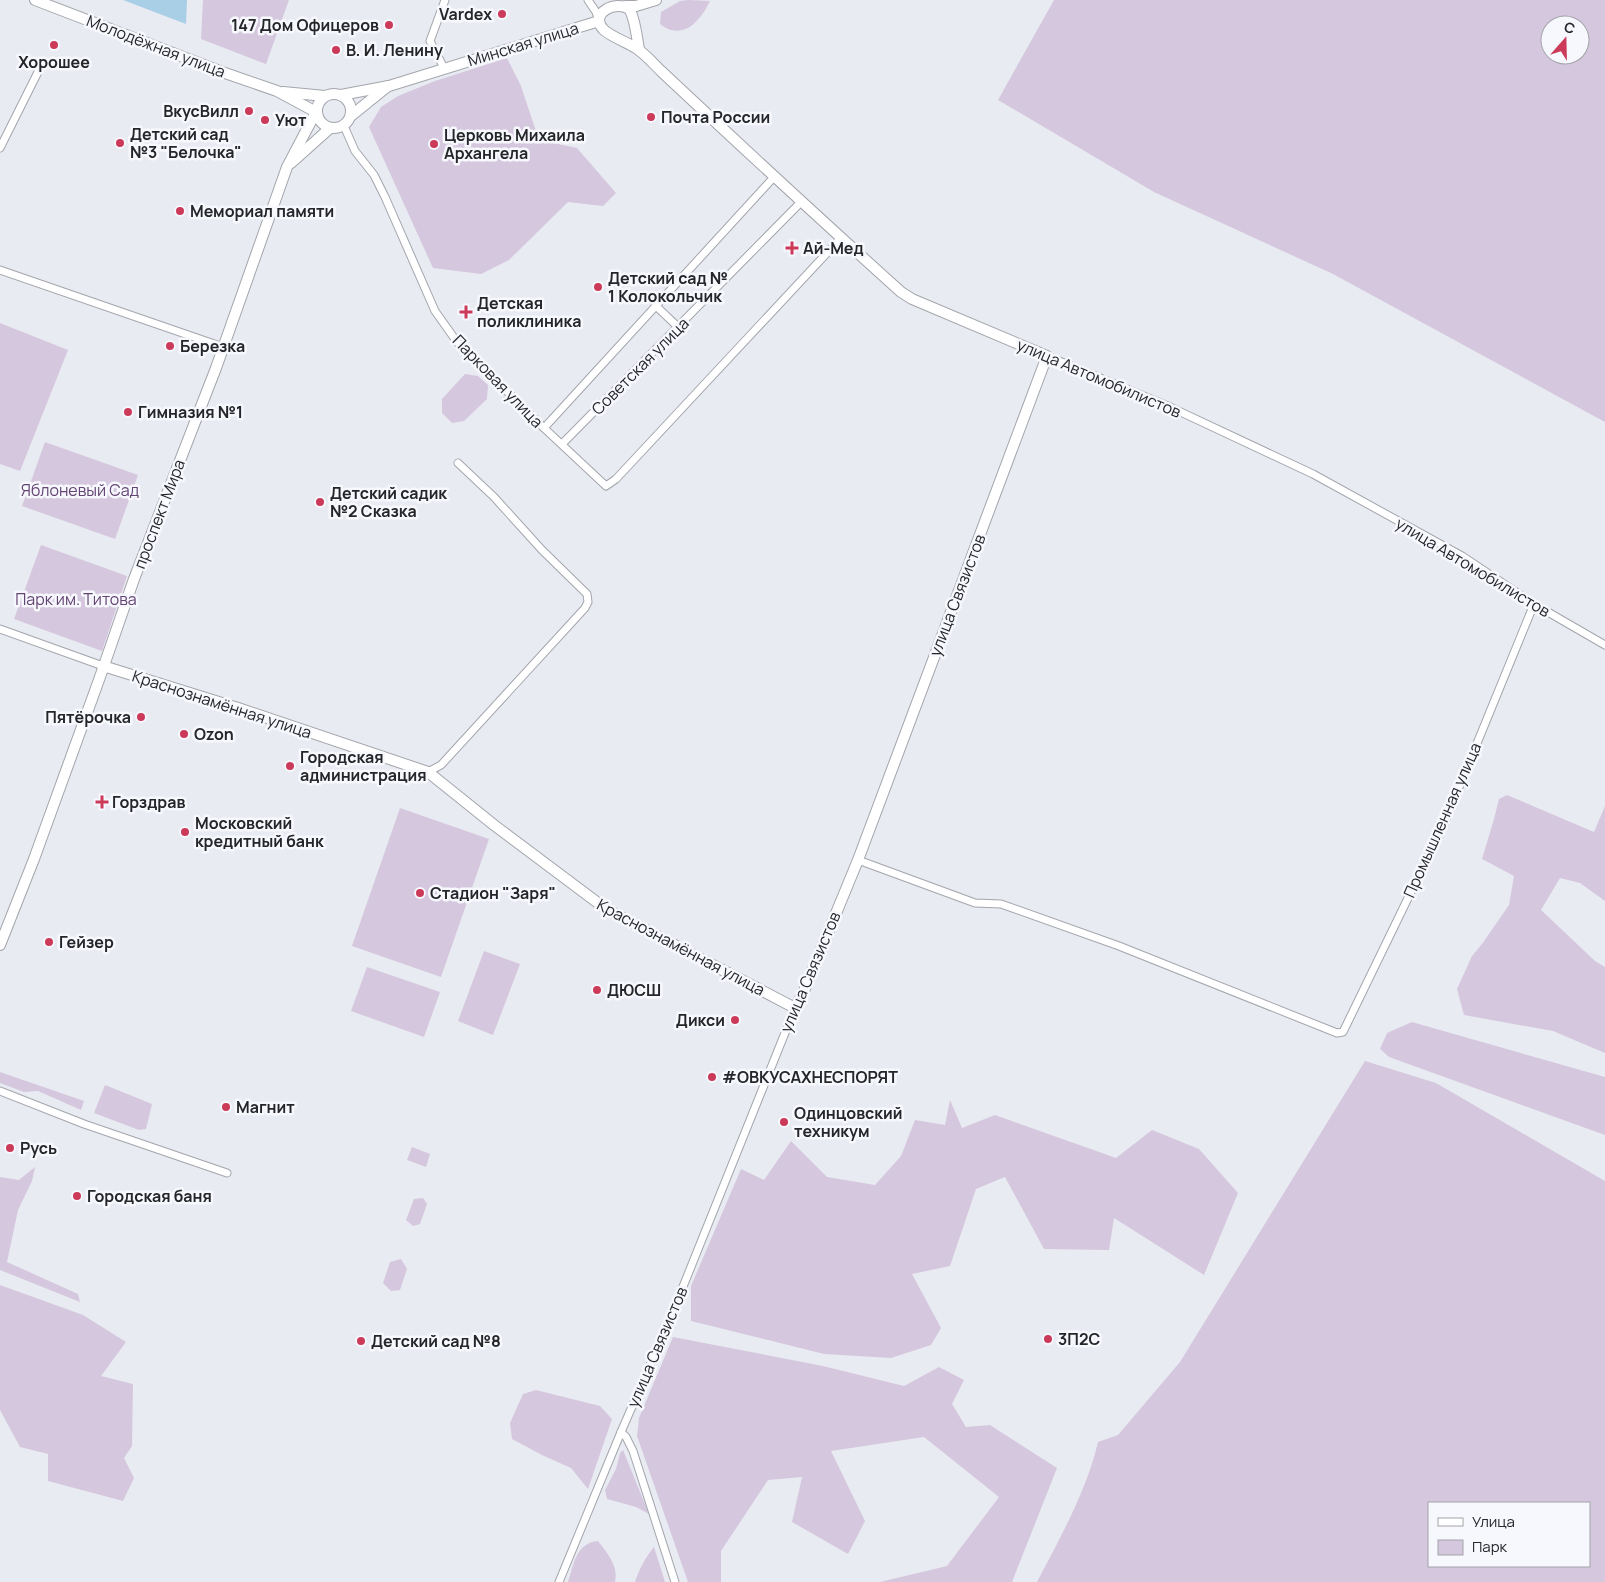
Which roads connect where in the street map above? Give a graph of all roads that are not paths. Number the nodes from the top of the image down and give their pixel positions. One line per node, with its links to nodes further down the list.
1 (35, 0): 12 (street, Молодёжная улица)
2 (445, 0): 10 (street)
3 (588, 0): 6 (street)
4 (653, 1): 5 (street)
5 (627, 8): 6 (street); 7 (street); 8 (street)
6 (600, 21): 7 (street); 10 (street, Минская улица)
7 (614, 35): 8 (street, улица Автомобилистов)
8 (638, 49): 21 (street, улица Автомобилистов)
9 (42, 64): 19 (street)
10 (444, 68): 11 (street, Минская улица)
11 (389, 86): 13 (street, Минская улица); 16 (street, Минская улица)
12 (277, 91): 14 (street, Молодёжная улица); 15 (street, Молодёжная улица)
13 (341, 95): 14 (street); 16 (street)
14 (325, 96): 15 (street)
15 (316, 112): 18 (street); 20 (street, проспект Мира)
16 (352, 115): 17 (street)
17 (344, 126): 18 (street); 29 (street, Парковая улица)
18 (329, 129): 20 (street, проспект Мира)
19 (0, 148)
20 (287, 167): 27 (street, проспект Мира)
21 (774, 177): 22 (street, улица Автомобилистов); 25 (street)
22 (801, 202): 23 (street, улица Автомобилистов); 26 (street, Советская улица)
23 (841, 238): 28 (street, улица Автомобилистов); 30 (street, Парковая улица)
24 (0, 270): 27 (street)
25 (656, 306): 26 (street); 29 (street)
26 (678, 328): 30 (street, Советская улица)
27 (223, 348): 35 (street, проспект Мира)
28 (1047, 356): 32 (street, улица Автомобилистов); 37 (street, улица Связистов)
29 (544, 428): 30 (street, Парковая улица)
30 (562, 444)
31 (458, 463): 36 (street)
32 (1534, 604): 34 (street, улица Автомобилистов); 37 (street, Промышленная улица)
33 (0, 629): 35 (street, Краснознамённая улица)
34 (1605, 645)
35 (103, 666): 36 (street, Краснознамённая улица); 38 (street, проспект Мира)
36 (428, 772): 39 (street, Краснознамённая улица)
37 (858, 860): 39 (street, улица Связистов)
38 (0, 945)
39 (795, 1008): 42 (street, улица Связистов)
40 (0, 1091): 41 (street)
41 (227, 1173)
42 (621, 1432): 43 (street, улица Связистов); 44 (street)
43 (559, 1582)
44 (675, 1582)

